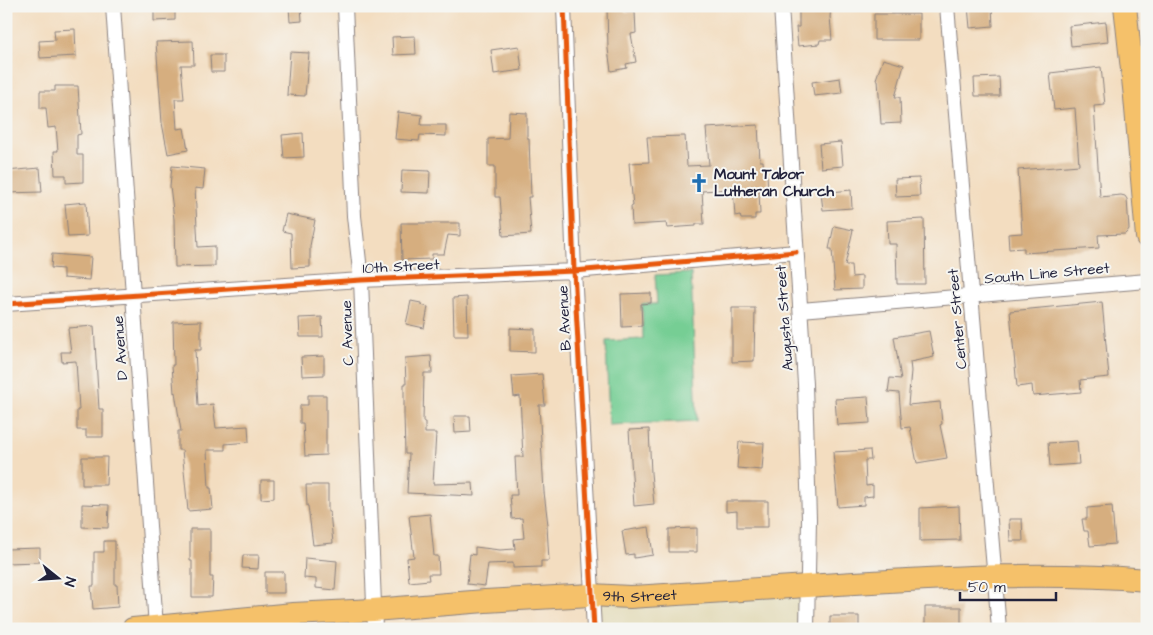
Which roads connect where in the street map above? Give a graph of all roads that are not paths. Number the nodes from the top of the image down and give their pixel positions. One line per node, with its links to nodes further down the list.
1 (113, 6): 12 (street, D Avenue)
2 (345, 6): 10 (street, C Avenue)
3 (564, 6): 9 (street, B Avenue)
4 (781, 6): 8 (street, Augusta Street)
5 (947, 6): 13 (street, Center Street)
6 (1125, 6): 7 (main road)
7 (1147, 237)
8 (796, 252): 9 (street, 10th Street); 15 (street, Augusta Street)
9 (574, 271): 10 (street, 10th Street); 19 (street, B Avenue)
10 (361, 280): 12 (street, 10th Street); 20 (street, C Avenue)
11 (1147, 281): 13 (street, South Line Street)
12 (132, 295): 14 (street, 10th Street); 21 (street, D Avenue)
13 (971, 296): 15 (street, South Line Street); 16 (street, Center Street)
14 (6, 304)
15 (800, 310): 18 (street, Augusta Street)
16 (994, 576): 17 (main road, 9th Street); 18 (main road, 9th Street); 25 (street, Center Street)
17 (1147, 580)
18 (808, 586): 19 (main road, 9th Street); 24 (street, Augusta Street)
19 (591, 595): 20 (main road, 9th Street); 23 (street, B Avenue)
20 (374, 620): 21 (main road, 9th Street)
21 (156, 627): 22 (main road, 9th Street)
22 (133, 629)
23 (594, 629)
24 (807, 629)
25 (999, 629)

